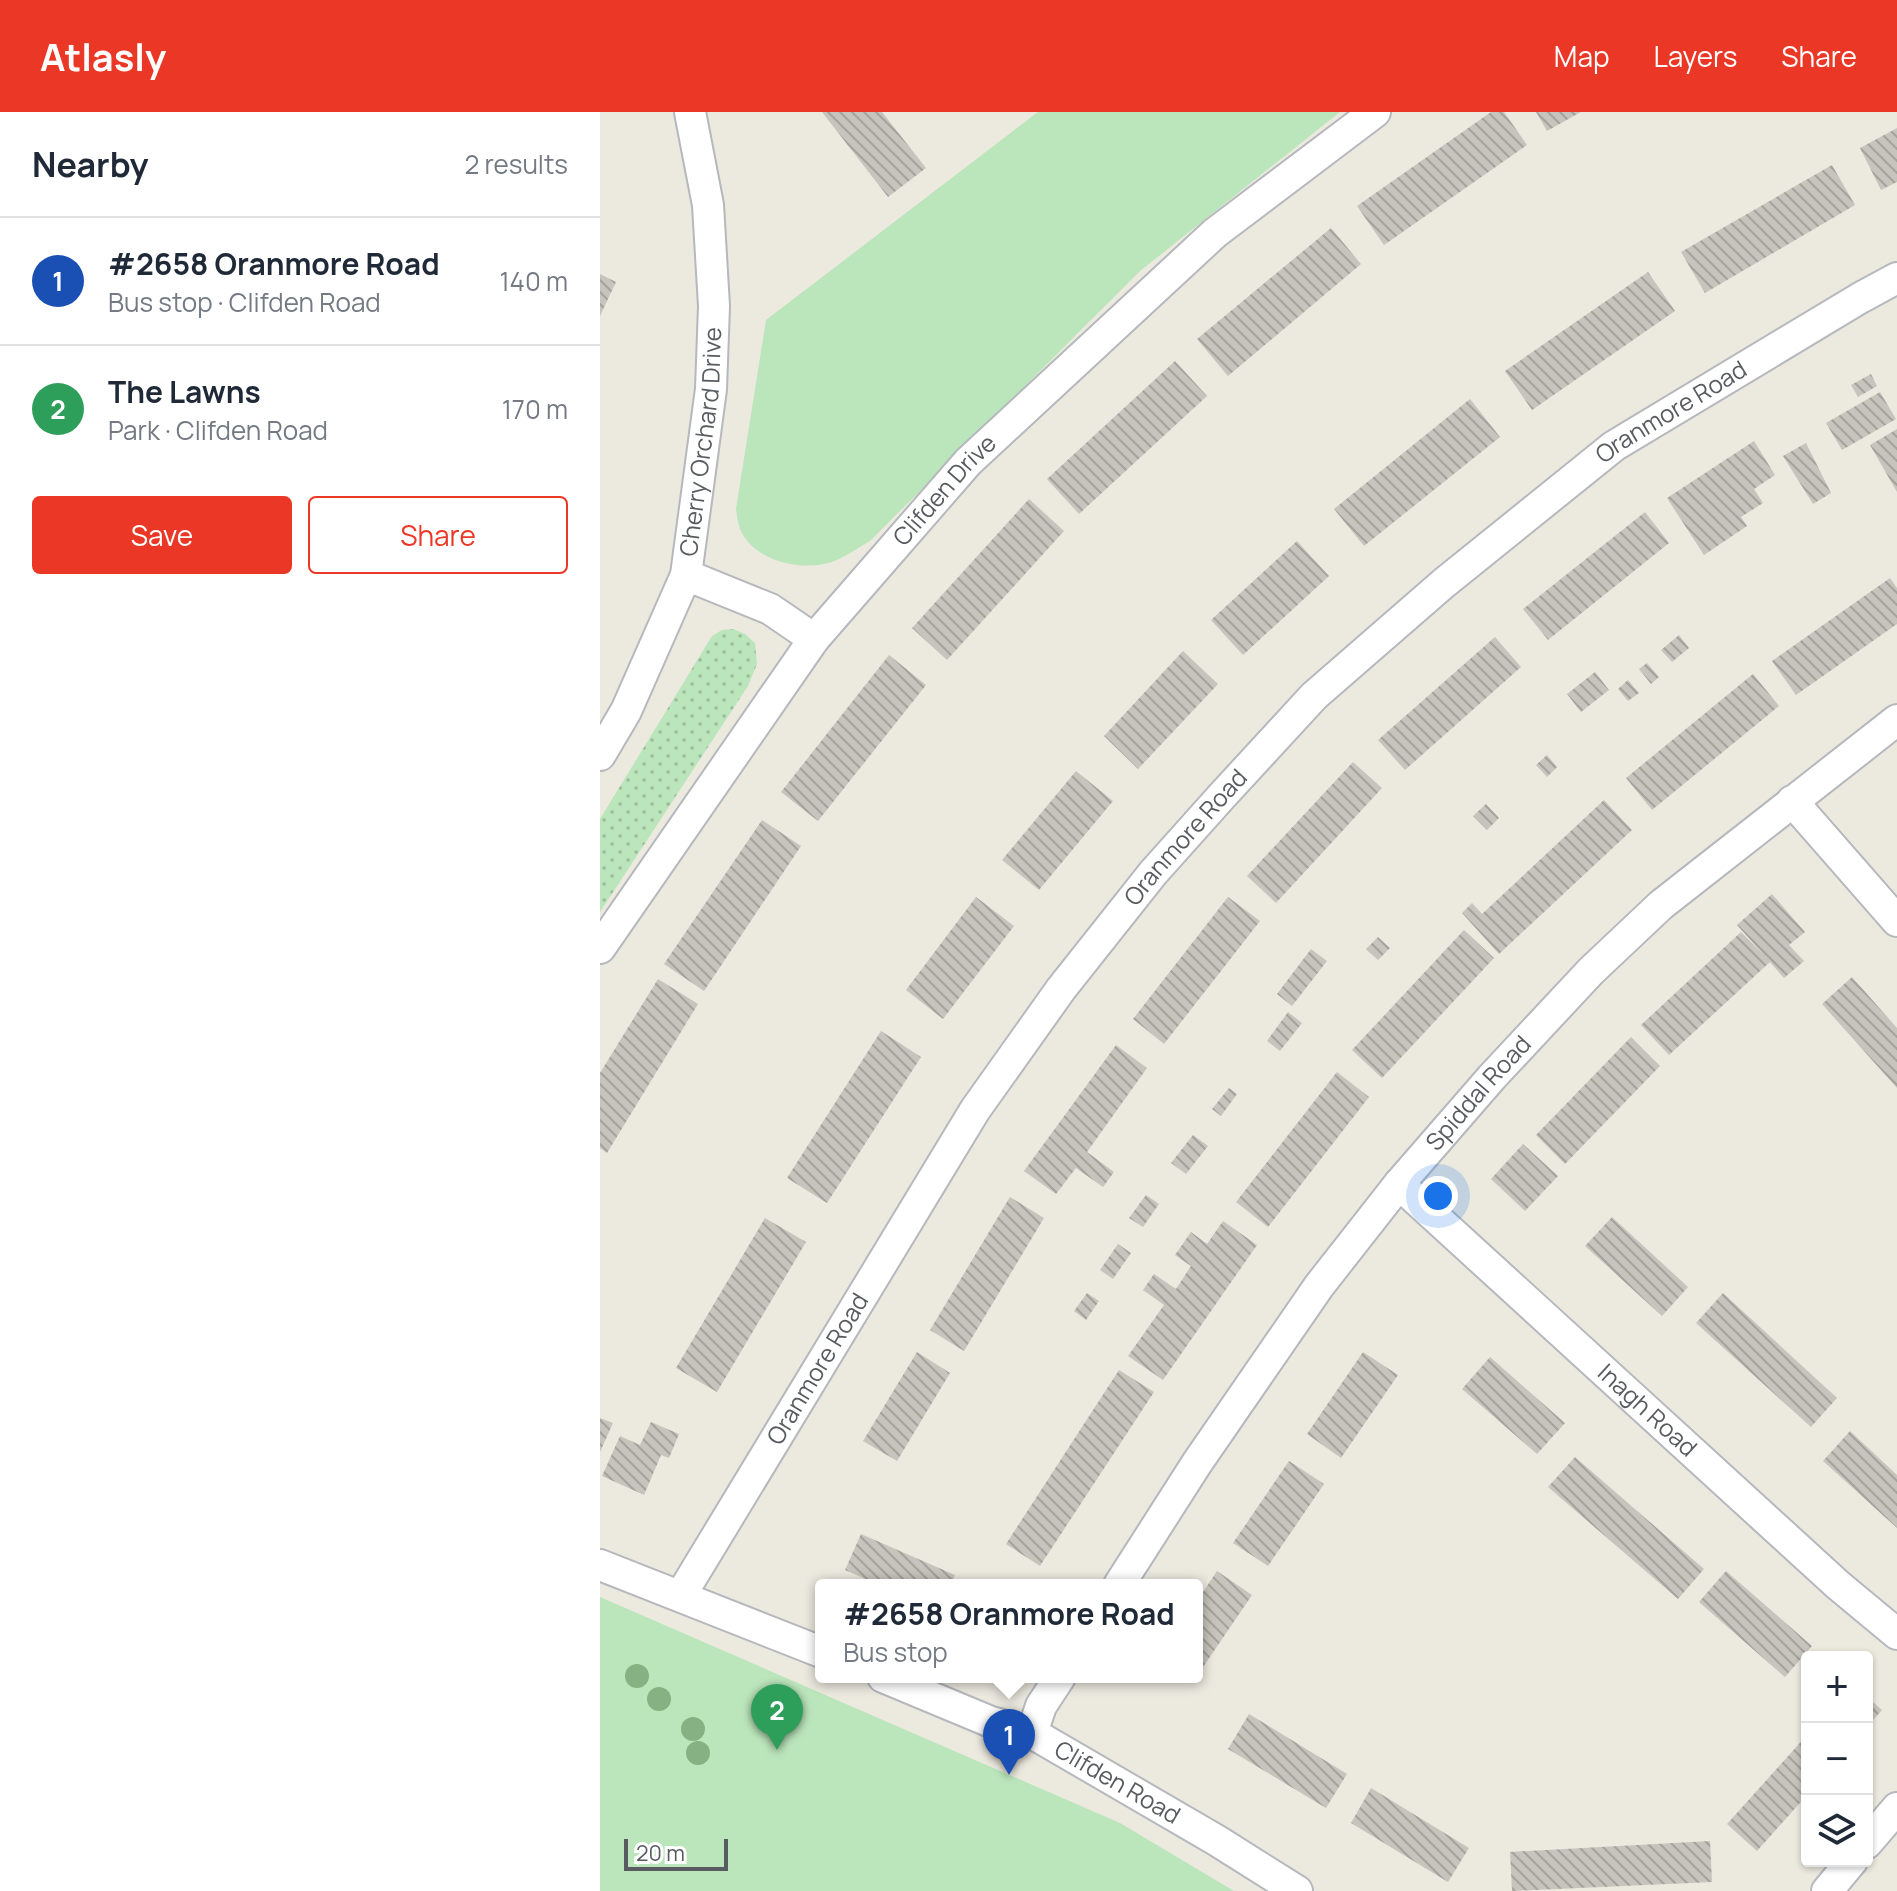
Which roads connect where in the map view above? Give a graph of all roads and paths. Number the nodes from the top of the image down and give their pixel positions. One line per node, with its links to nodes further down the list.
1 (690, 112): 4 (street, Cherry Orchard Drive)
2 (1375, 112): 5 (street, Clifden Drive)
3 (1897, 278): 14 (street, Oranmore Road)
4 (686, 575): 5 (street); 7 (street, Cherry Orchard Drive)
5 (814, 639): 10 (street, Clifden Drive)
6 (1897, 720): 8 (street, Spiddal Road)
7 (600, 755)
8 (1792, 801): 9 (street); 11 (street, Spiddal Road)
9 (1897, 921)
10 (600, 948)
11 (1399, 1184): 13 (street, Spiddal Road); 15 (street, Inagh Road)
12 (600, 1565): 14 (street)
13 (1123, 1579)
14 (681, 1595): 16 (street)
15 (1897, 1634)
16 (815, 1650)
17 (897, 1683): 19 (street, Clifden Road)
18 (1056, 1683): 19 (street)
19 (1032, 1733): 23 (street, Clifden Road)
20 (1897, 1808): 21 (street)
21 (1873, 1836)
22 (1847, 1867): 24 (street)
23 (1297, 1891)
24 (1827, 1891)

